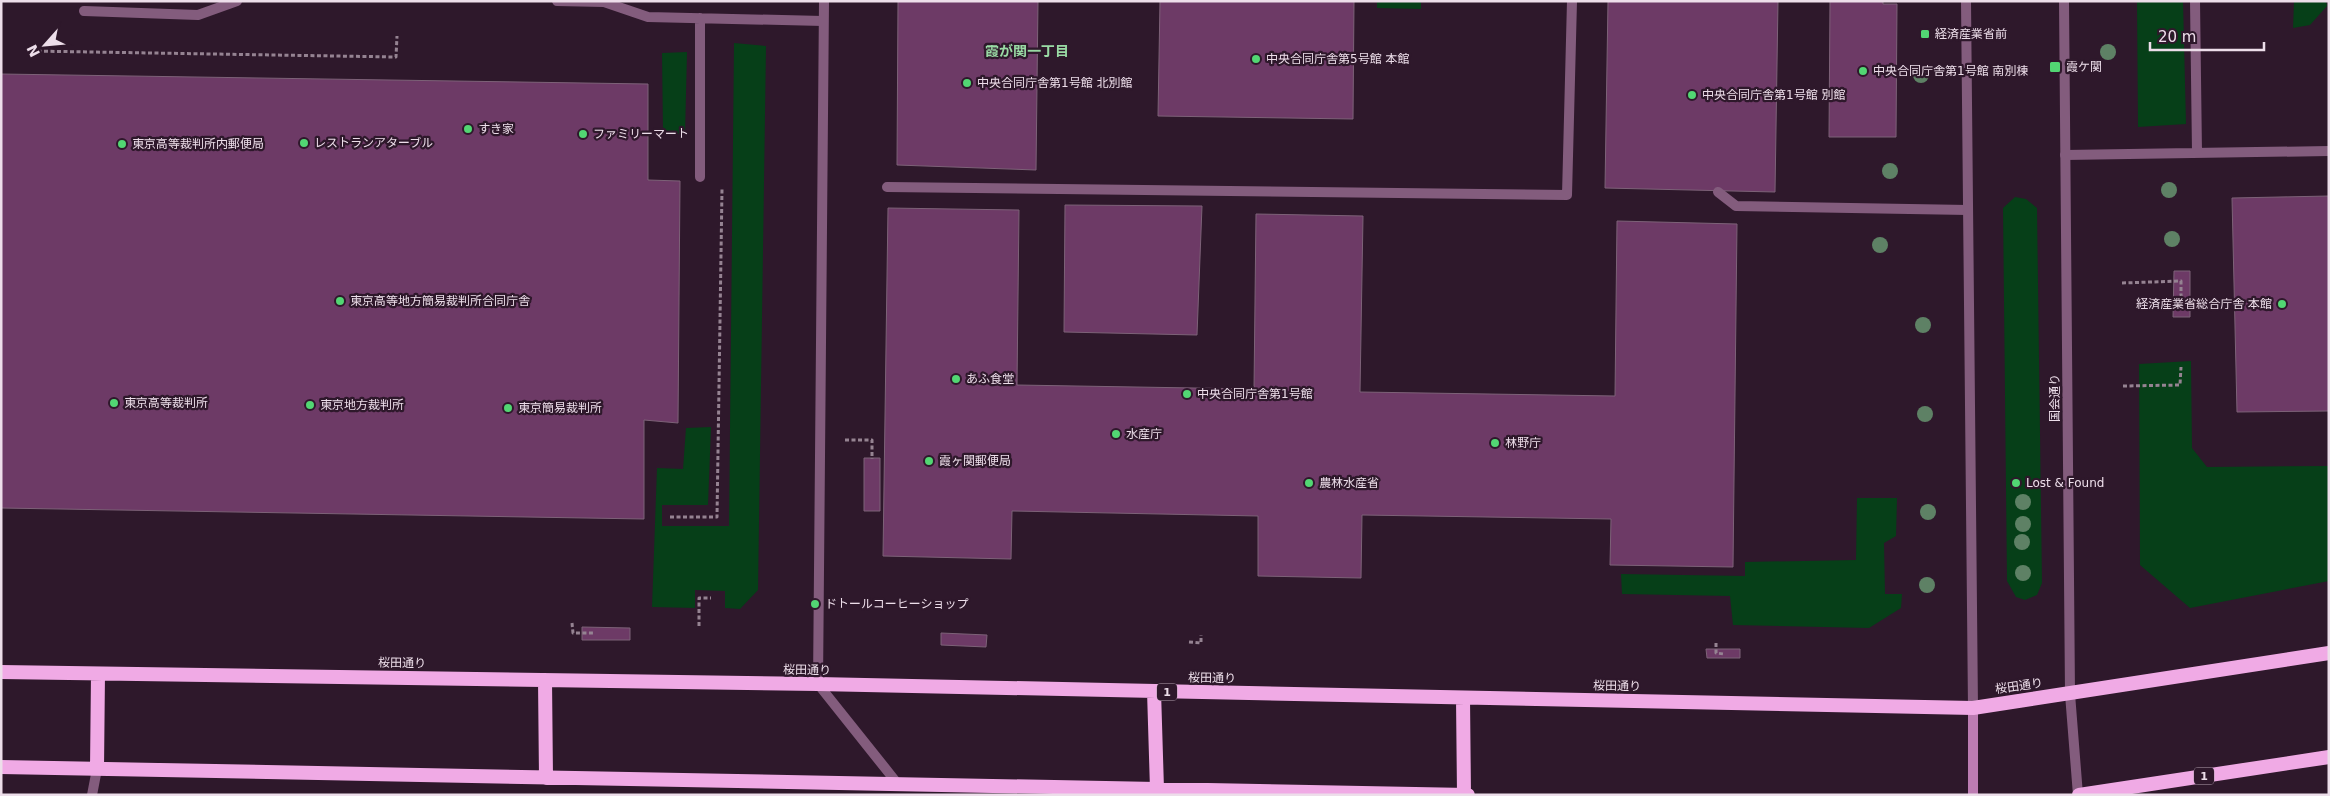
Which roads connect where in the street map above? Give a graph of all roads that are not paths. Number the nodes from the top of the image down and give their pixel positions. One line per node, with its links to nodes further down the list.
1 (236, 1): 8 (street)
2 (557, 1): 9 (street)
3 (824, 1): 10 (street)
4 (1572, 1): 15 (street)
5 (1966, 1): 17 (street)
6 (2064, 1): 13 (street, 国会通り)
7 (2195, 1): 12 (street)
8 (84, 11)
9 (700, 18): 10 (street); 14 (street)
10 (823, 21): 22 (street)
11 (2329, 150): 12 (street)
12 (2197, 153): 13 (street)
13 (2065, 155): 24 (street, 国会通り)
14 (700, 177)
15 (887, 187)
16 (1718, 192): 17 (street)
17 (1968, 210): 26 (street)
18 (2329, 653): 24 (highway, 桜田通り / 1)
19 (1, 672): 20 (highway, 桜田通り / 1)
20 (98, 674): 21 (highway, 桜田通り / 1); 29 (highway)
21 (545, 680): 22 (highway, 桜田通り / 1); 30 (highway)
22 (818, 684): 23 (highway, 桜田通り / 1); 31 (street)
23 (1154, 691): 25 (highway, 桜田通り / 1); 32 (highway)
24 (2070, 694): 26 (highway, 桜田通り / 1); 36 (street, 国会通り)
25 (1463, 698): 26 (highway, 桜田通り / 1); 34 (highway)
26 (1973, 708): 35 (main road)
27 (2329, 757): 36 (highway, 1)
28 (1, 767): 29 (highway)
29 (97, 769): 30 (highway); 33 (street)
30 (546, 778): 31 (highway)
31 (897, 789): 32 (highway)
32 (1157, 789): 34 (highway)
33 (92, 795)
34 (1466, 795)
35 (1973, 795)
36 (2078, 795)

